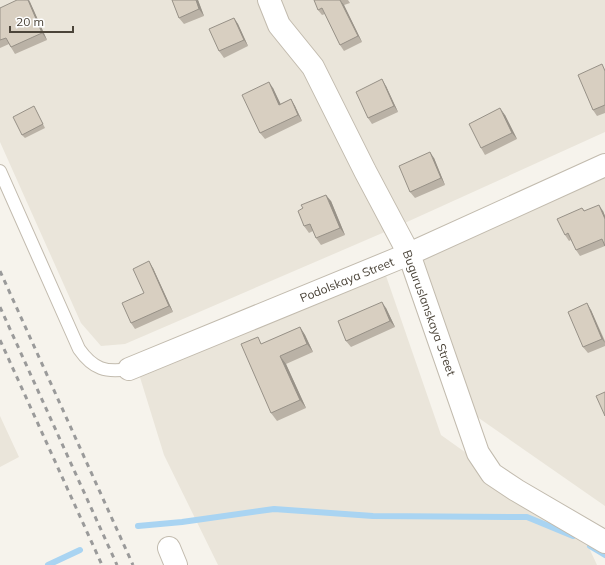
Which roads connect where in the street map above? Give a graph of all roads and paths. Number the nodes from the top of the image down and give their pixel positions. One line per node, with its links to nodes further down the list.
1 (269, 0): 4 (street, Buguruslanskaya Street)
2 (605, 165): 4 (street, Podolskaya Street)
3 (0, 171): 5 (lane)
4 (410, 254): 5 (street, Podolskaya Street); 6 (street, Buguruslanskaya Street)
5 (130, 369)
6 (605, 542)

